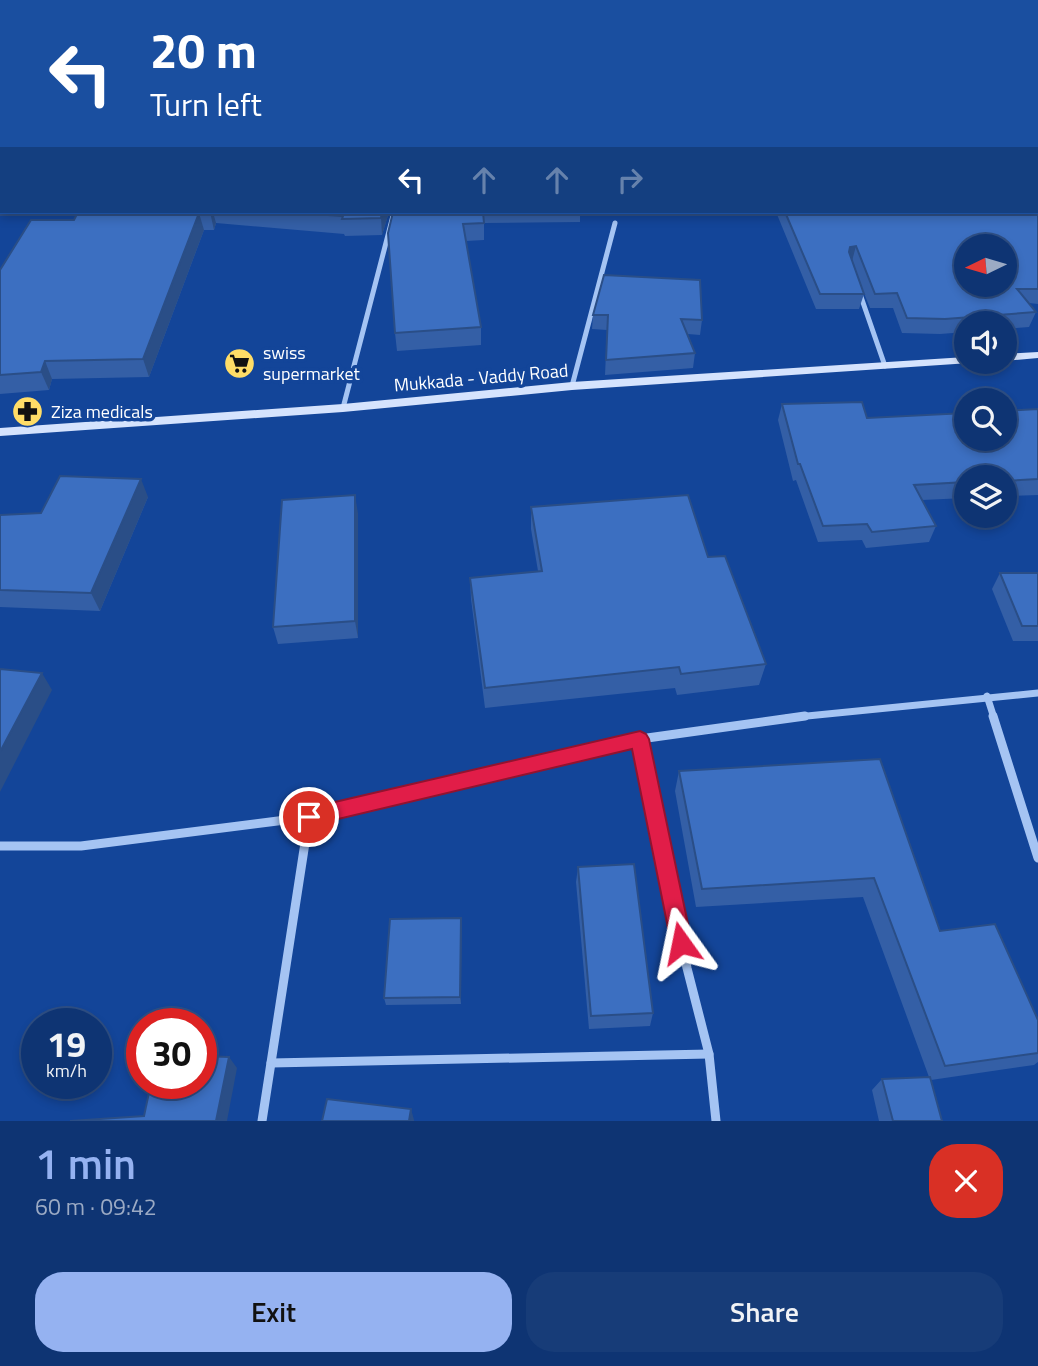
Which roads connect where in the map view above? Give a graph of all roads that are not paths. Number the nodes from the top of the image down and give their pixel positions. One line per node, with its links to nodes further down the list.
1 (393, 214): 9 (street)
2 (615, 223): 8 (street)
3 (855, 278): 7 (street)
4 (1038, 355): 5 (street)
5 (1017, 357)
6 (954, 361): 7 (street, Mukkada - Vaddy Road)
7 (885, 366): 8 (street, Mukkada - Vaddy Road)
8 (572, 386): 9 (street, Mukkada - Vaddy Road)
9 (343, 408): 10 (street, Mukkada - Vaddy Road)
10 (0, 432)
11 (1038, 693): 12 (street)
12 (987, 696): 13 (street); 16 (street)
13 (640, 739): 14 (street); 17 (street)
14 (309, 817): 15 (street); 18 (street)
15 (0, 846)
16 (1038, 858)
17 (709, 1054): 18 (street); 20 (street)
18 (271, 1063): 19 (street)
19 (262, 1121)
20 (716, 1121)

